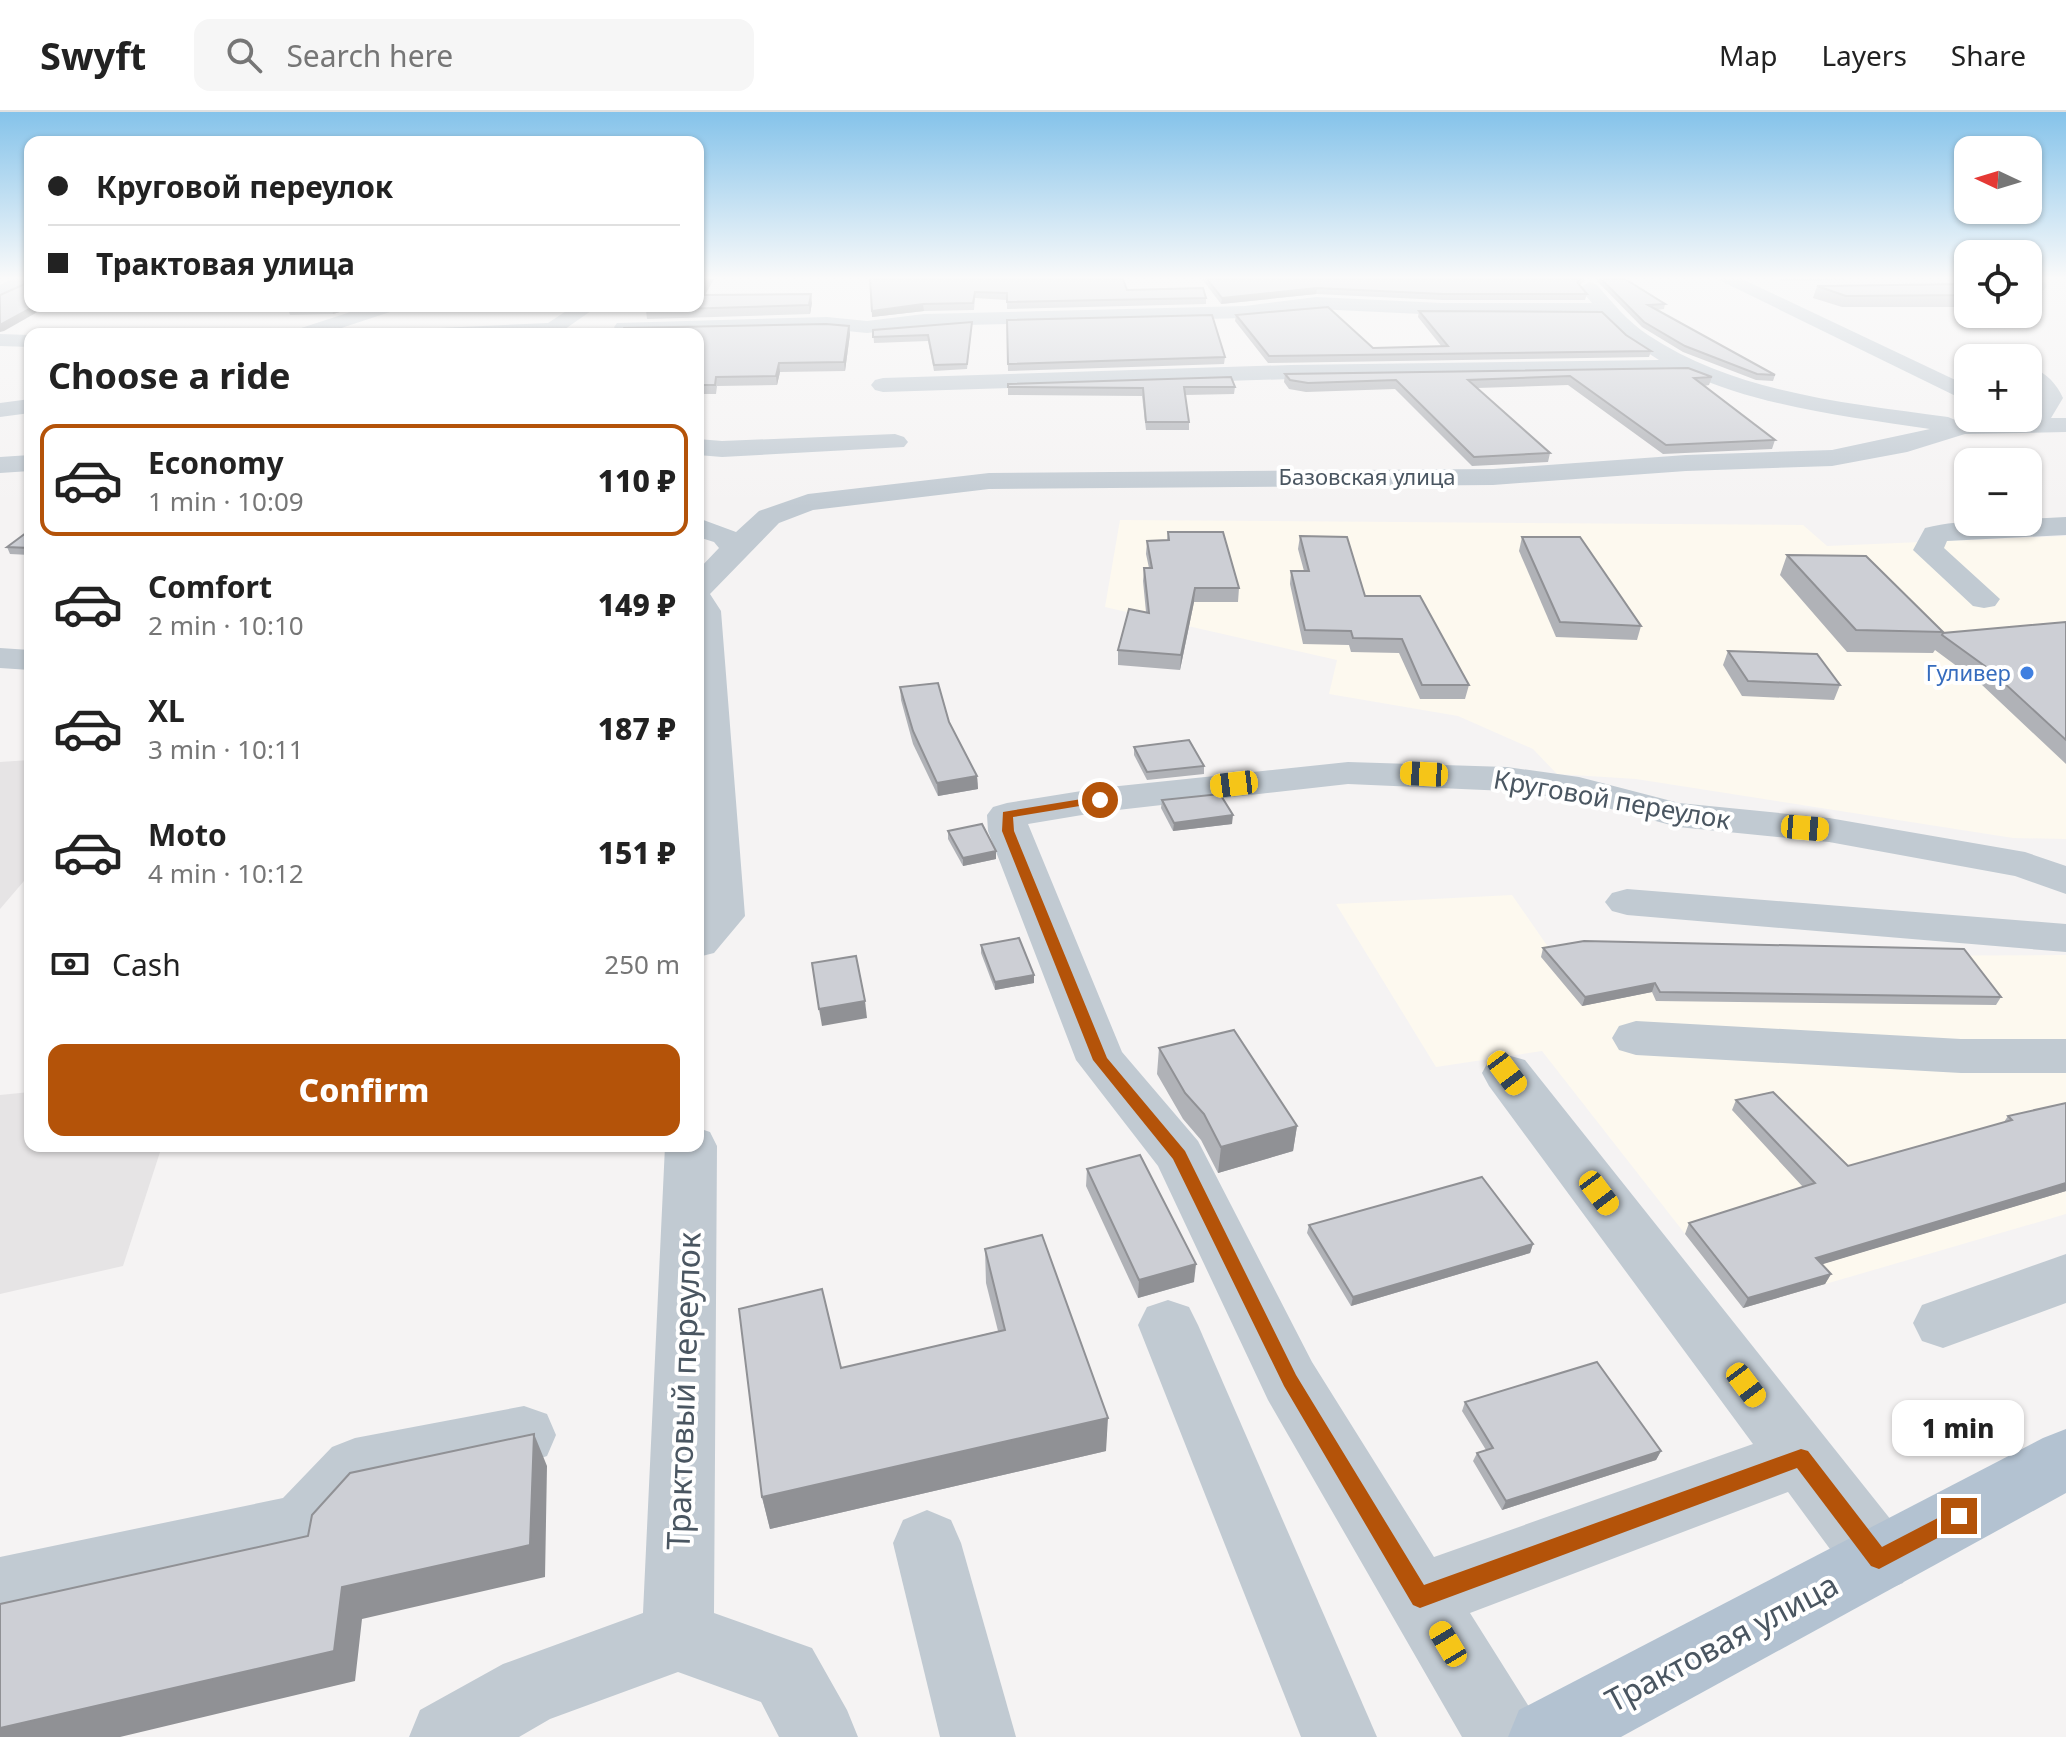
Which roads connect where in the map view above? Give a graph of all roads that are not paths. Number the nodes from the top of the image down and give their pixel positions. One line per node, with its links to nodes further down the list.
1 (853, 355): 10 (street)
2 (900, 355): 10 (street)
3 (1281, 355): 7 (street)
4 (1671, 355): 6 (street)
5 (1883, 355): 11 (street)
6 (1693, 366): 7 (street); 12 (street)
7 (1291, 372): 8 (street)
8 (1153, 376): 10 (street); 13 (street)
9 (2042, 384): 14 (street)
10 (879, 386): 24 (street); 28 (street)
11 (1954, 388)
12 (1754, 390): 19 (street); 25 (street)
13 (1163, 399)
14 (2059, 400): 17 (street)
15 (24, 407): 16 (street)
16 (0, 410)
17 (2042, 411)
18 (2042, 423): 20 (street, Базовская улица)
19 (1954, 425)
20 (2066, 425)
21 (2042, 429): 23 (street)
22 (1954, 430): 25 (street, Базовская улица)
23 (2066, 440)
24 (704, 448)
25 (1855, 454): 28 (street, Базовская улица)
26 (24, 463): 27 (street)
27 (0, 465)
28 (895, 492): 31 (street, Базовская улица)
29 (2066, 526): 33 (street)
30 (704, 529): 31 (street)
31 (735, 548): 32 (street, Базовская улица)
32 (704, 582)
33 (1984, 599)
34 (704, 609): 39 (street)
35 (0, 658): 36 (street)
36 (24, 660)
37 (2066, 881): 54 (street, Круговой переулок)
38 (1627, 902): 40 (street)
39 (704, 937)
40 (2066, 938)
41 (1636, 1038): 42 (street)
42 (2066, 1056)
43 (1507, 1073): 49 (street)
44 (691, 1152): 55 (street, Трактовый переулок)
45 (2066, 1278): 46 (street)
46 (1943, 1323)
47 (1168, 1325): 59 (street)
48 (524, 1435): 53 (street)
49 (1801, 1457): 52 (street); 54 (street)
50 (2066, 1459): 52 (main road, Трактовая улица)
51 (927, 1543): 58 (street)
52 (1879, 1559): 61 (main road, Трактовая улица)
53 (0, 1592)
54 (1420, 1597): 60 (street, Круговой переулок)
55 (678, 1636): 56 (street); 57 (street)
56 (447, 1737)
57 (820, 1737)
58 (978, 1737)
59 (1339, 1737)
60 (1504, 1737)
61 (1546, 1737)

